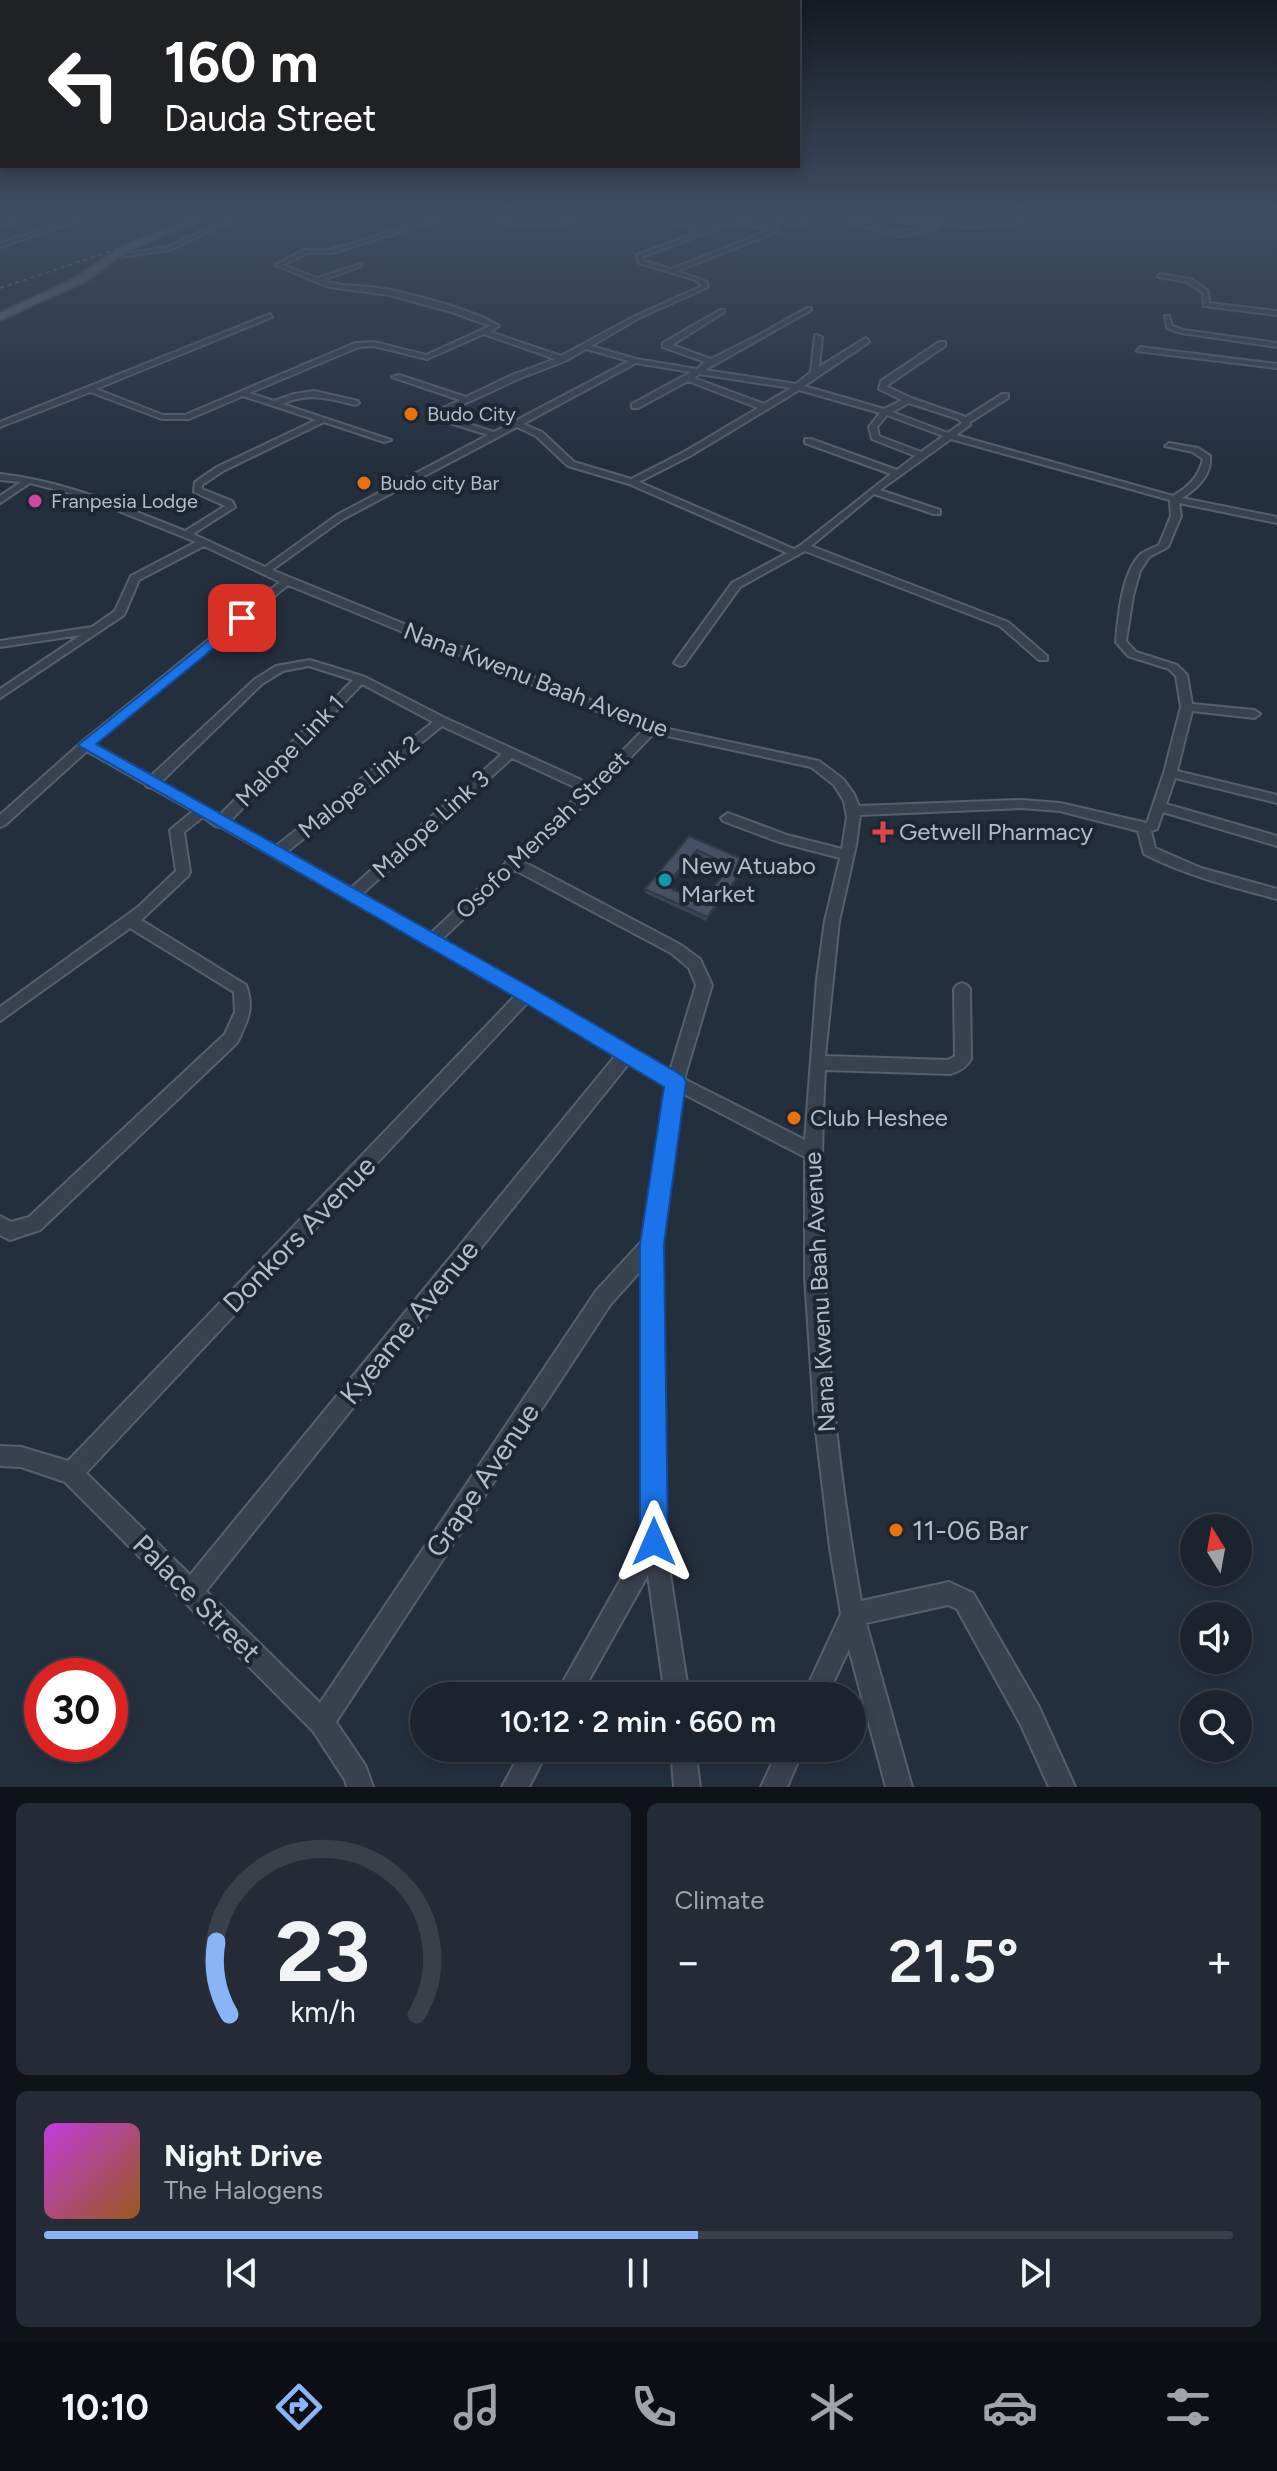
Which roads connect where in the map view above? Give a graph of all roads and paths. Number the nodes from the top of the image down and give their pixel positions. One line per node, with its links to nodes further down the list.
1 (45, 297): 9 (main road)
2 (404, 297): 11 (street)
3 (681, 297): 16 (street)
4 (1206, 297): 7 (street)
5 (809, 309): 20 (street)
6 (722, 311): 20 (street)
7 (1277, 313)
8 (270, 316): 27 (street)
9 (0, 317)
10 (1167, 317): 15 (street)
11 (487, 333): 18 (street); 28 (street)
12 (818, 337): 23 (street)
13 (866, 340): 23 (street)
14 (942, 344): 31 (street)
15 (1277, 345)
16 (585, 346): 18 (street); 19 (street)
17 (1140, 349): 21 (street)
18 (562, 359): 30 (street)
19 (635, 361): 22 (street); 39 (street)
20 (711, 362): 22 (street)
21 (1277, 366)
22 (698, 369): 25 (street); 26 (street)
23 (815, 373): 26 (street)
24 (396, 377): 30 (street)
25 (688, 378): 34 (street); 35 (street)
26 (798, 387): 35 (street); 36 (street)
27 (90, 389): 28 (street); 40 (street)
28 (244, 394): 33 (street)
29 (1005, 396): 38 (street)
30 (467, 400): 41 (street)
31 (908, 400): 36 (street); 38 (street)
32 (355, 403): 33 (street)
33 (274, 404): 37 (street)
34 (635, 406)
35 (763, 407): 50 (street)
36 (885, 412): 42 (street); 46 (street)
37 (322, 420): 43 (street); 56 (street)
38 (966, 421): 42 (street)
39 (515, 423): 41 (street); 50 (street)
40 (0, 425)
41 (495, 435): 59 (street)
42 (950, 436): 46 (street); 52 (street)
43 (387, 440)
44 (808, 441): 47 (street)
45 (1169, 446): 52 (street)
46 (922, 456): 47 (street)
47 (898, 473): 51 (street)
48 (0, 477): 49 (street, Nana Kwenu Baah Avenue)
49 (29, 480): 53 (street); 56 (street, Nana Kwenu Baah Avenue)
50 (632, 482): 58 (street)
51 (873, 491): 54 (street); 58 (street)
52 (1174, 499): 55 (street); 67 (street)
53 (0, 500)
54 (937, 512)
55 (1277, 520)
56 (186, 534): 57 (street, Nana Kwenu Baah Avenue)
57 (204, 542): 59 (street, Nana Kwenu Baah Avenue); 61 (street)
58 (799, 549): 63 (street); 64 (street)
59 (265, 571): 60 (street, Nana Kwenu Baah Avenue)
60 (287, 581): 70 (street, Nana Kwenu Baah Avenue); 71 (street)
61 (94, 629): 62 (street); 66 (street)
62 (0, 644)
63 (1043, 658)
64 (680, 663)
65 (361, 679): 69 (street); 74 (street); 82 (street, Malope Link 1)
66 (0, 694)
67 (1187, 707): 68 (street); 73 (street)
68 (1254, 714)
69 (441, 721): 72 (street); 85 (street, Malope Link 2)
70 (651, 729): 75 (street, Osofo Mensah Street); 78 (street, Nana Kwenu Baah Avenue)
71 (86, 745): 74 (street); 81 (street)
72 (510, 753): 75 (street); 89 (street, Malope Link 3)
73 (1170, 773): 76 (street); 77 (street)
74 (151, 784): 79 (street)
75 (592, 790): 87 (street, Osofo Mensah Street)
76 (1277, 799)
77 (1158, 806): 83 (street); 84 (street)
78 (854, 811): 83 (street); 86 (street, Nana Kwenu Baah Avenue)
79 (201, 812): 82 (street); 90 (street)
80 (728, 818): 86 (street)
81 (0, 822)
82 (220, 823): 85 (street)
83 (1144, 828): 88 (street)
84 (1277, 841)
85 (277, 853): 89 (street)
86 (845, 855): 96 (street, Nana Kwenu Baah Avenue)
87 (512, 862): 91 (street, Osofo Mensah Street); 97 (street)
88 (1277, 894)
89 (352, 895): 91 (street)
90 (129, 920): 94 (street); 99 (street)
91 (431, 941): 93 (street)
92 (962, 989): 96 (street)
93 (527, 994): 95 (street); 102 (street, Donkors Avenue)
94 (0, 1015)
95 (626, 1054): 97 (street); 104 (street, Kyeame Avenue)
96 (817, 1063): 98 (street, Nana Kwenu Baah Avenue)
97 (675, 1082): 98 (street); 100 (street)
98 (812, 1152): 105 (street, Nana Kwenu Baah Avenue)
99 (0, 1225)
100 (652, 1244): 103 (street); 109 (street, Grape Avenue)
101 (0, 1456): 102 (street, Palace Street)
102 (71, 1473): 104 (street, Palace Street)
103 (654, 1542): 106 (street); 107 (street)
104 (191, 1591): 109 (street, Palace Street)
105 (853, 1614): 108 (street); 117 (street, Nana Kwenu Baah Avenue); 118 (street)
106 (575, 1682)
107 (675, 1682)
108 (821, 1682)
109 (322, 1722): 113 (street, Palace Street)
110 (529, 1762): 114 (street)
111 (684, 1762): 115 (street)
112 (786, 1762): 116 (street)
113 (360, 1787)
114 (515, 1787)
115 (687, 1787)
116 (774, 1787)
117 (899, 1787)
118 (1062, 1787)

